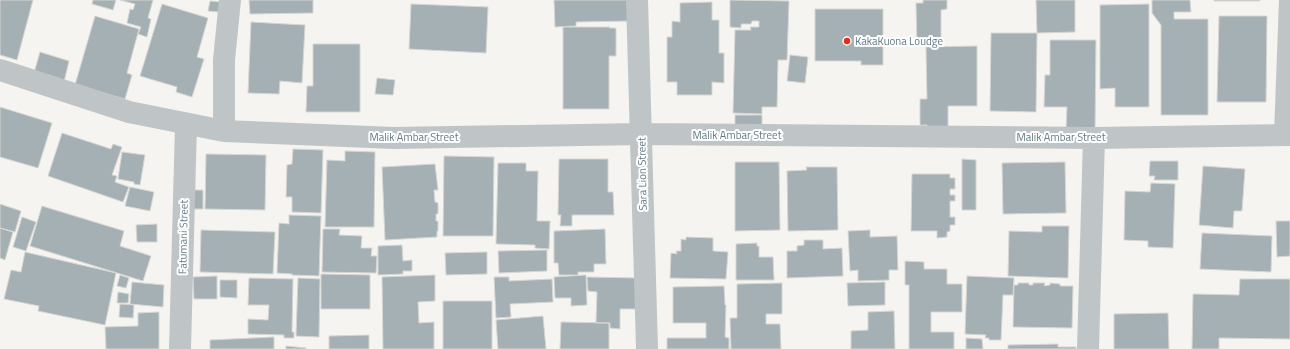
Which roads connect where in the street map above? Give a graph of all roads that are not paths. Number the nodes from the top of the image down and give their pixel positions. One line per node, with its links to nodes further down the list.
1 (230, 0): 6 (street)
2 (637, 0): 7 (street, Sara Lion Street)
3 (1290, 0): 8 (street)
4 (0, 70): 5 (street, Malik Ambar Street)
5 (186, 124): 6 (street, Malik Ambar Street); 10 (street, Fatumani Street)
6 (224, 131): 7 (street, Malik Ambar Street)
7 (641, 134): 9 (street, Malik Ambar Street); 11 (street, Sara Lion Street)
8 (1287, 135): 9 (street, Malik Ambar Street)
9 (1094, 138): 12 (street)
10 (180, 349)
11 (646, 349)
12 (1088, 349)

